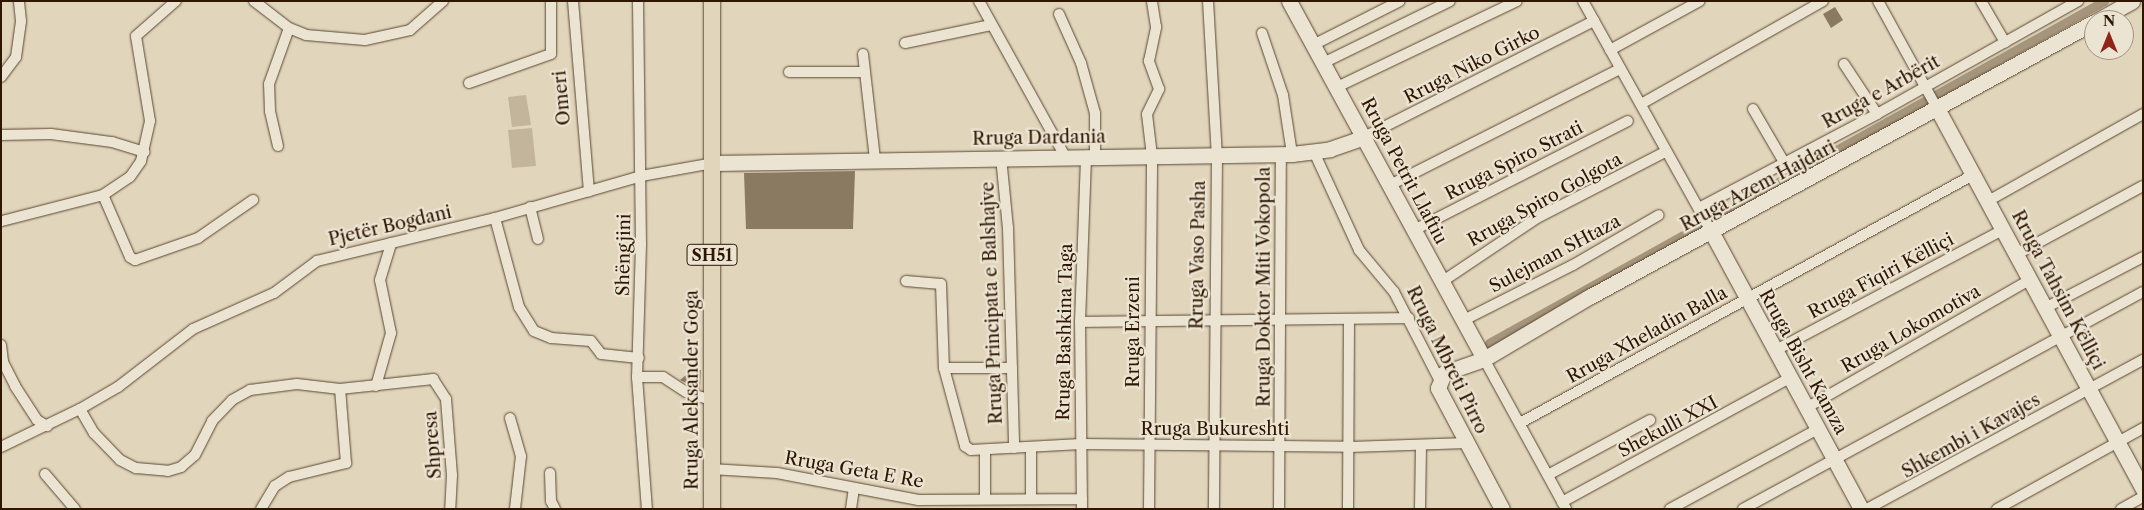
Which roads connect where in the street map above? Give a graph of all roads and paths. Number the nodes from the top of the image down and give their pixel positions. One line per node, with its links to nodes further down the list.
1 (19, 1): 40 (street)
2 (176, 1): 53 (street)
3 (254, 1): 28 (street)
4 (444, 1): 28 (street)
5 (551, 1): 41 (street)
6 (573, 1): 69 (street, Omeri)
7 (638, 1): 66 (street, Shëngjini)
8 (712, 1): 64 (main road, Rruga Aleksander Goga / SH51)
9 (1152, 1): 60 (street, Rruga Erzeni)
10 (1208, 1): 56 (street, Rruga Vaso Pasha)
11 (1400, 1): 32 (street)
12 (1450, 1): 35 (street)
13 (1517, 1): 42 (street)
14 (1583, 1): 25 (street)
15 (1700, 1): 33 (street)
16 (1823, 1): 44 (street)
17 (1878, 1): 43 (street)
18 (1982, 1): 30 (street)
19 (2078, 1): 30 (street, Rruga e Arbërit)
20 (2132, 1): 23 (street)
21 (982, 2): 26 (street)
22 (1290, 2): 32 (street, Rruga Petrit Llaftiu)
23 (2116, 10)
24 (1059, 14): 59 (street, Rruga Bashkina Taga)
25 (1594, 21): 33 (street); 51 (street, Rruga Niko Girko)
26 (991, 25): 31 (street); 58 (street)
27 (2084, 27): 45 (street, Rruga Azem Hajdari)
28 (289, 28): 52 (street)
29 (1262, 33): 57 (street)
30 (2004, 42): 43 (street, Rruga e Arbërit)
31 (904, 43)
32 (1313, 46): 35 (street, Rruga Petrit Llaftiu)
33 (1610, 50): 37 (street)
34 (863, 54): 39 (street)
35 (1323, 63): 42 (street, Rruga Petrit Llaftiu)
36 (1844, 64): 47 (street)
37 (1620, 69): 44 (street); 67 (street)
38 (789, 72): 39 (street)
39 (863, 72): 62 (street)
40 (1, 77)
41 (469, 83)
42 (1337, 87): 51 (street, Rruga Petrit Llaftiu)
43 (1926, 89): 45 (street); 47 (street, Rruga e Arbërit)
44 (1641, 104): 55 (street)
45 (1937, 108): 65 (street, Rruga Tahsim Këlliçi); 80 (street, Rruga Azem Hajdari)
46 (1754, 109): 63 (street)
47 (1877, 114): 63 (street, Rruga e Arbërit)
48 (2143, 114): 72 (street)
49 (1628, 121): 79 (street, Rruga Spiro Strati)
50 (1, 136): 53 (street)
51 (1364, 138): 54 (street, Rruga Dardania); 67 (street, Rruga Petrit Llaftiu)
52 (278, 146)
53 (145, 152): 70 (street)
54 (1314, 152): 57 (street, Rruga Dardania); 91 (street, Rruga Mbreti Pirro)
55 (1665, 152): 74 (street); 87 (street, Rruga Spiro Golgota)
56 (1216, 155): 57 (street, Rruga Dardania); 60 (street, Rruga Dardania); 97 (street, Rruga Vaso Pasha)
57 (1287, 155): 92 (street, Rruga Doktor Miti Vokopola)
58 (1065, 156): 59 (street, Rruga Dardania); 61 (street, Rruga Dardania)
59 (1090, 156): 60 (street, Rruga Dardania); 95 (street, Rruga Bashkina Taga)
60 (1152, 156): 96 (street, Rruga Erzeni)
61 (1001, 157): 62 (street, Rruga Dardania); 105 (street, Rruga Principata e Balshajve)
62 (875, 159): 64 (street, Rruga Dardania)
63 (1784, 162): 74 (street, Rruga e Arbërit)
64 (713, 163): 66 (street, Pjetër Bogdani); 112 (main road, Rruga Aleksander Goga / SH51)
65 (1973, 175): 72 (street, Rruga Tahsim Këlliçi); 89 (street, Rruga Xheladin Balla)
66 (641, 176): 69 (street, Pjetër Bogdani); 101 (street, Shëngjini)
67 (1390, 184): 79 (street, Rruga Petrit Llaftiu)
68 (2143, 186): 83 (street)
69 (588, 191): 73 (street, Pjetër Bogdani)
70 (103, 195): 71 (street); 77 (street)
71 (253, 200)
72 (1988, 201): 78 (street, Rruga Tahsim Këlliçi)
73 (530, 207): 76 (street, Pjetër Bogdani); 81 (street)
74 (1701, 211): 80 (street)
75 (1659, 215): 93 (street, Sulejman SHtaza)
76 (495, 218): 82 (street, Pjetër Bogdani); 101 (street)
77 (2, 221)
78 (2004, 229): 83 (street, Rruga Tahsim Këlliçi); 100 (street, Rruga Fiqiri Këlliçi)
79 (1414, 230): 87 (street, Rruga Petrit Llaftiu)
80 (1710, 230): 89 (street, Rruga Bisht Kamza); 102 (street, Rruga Azem Hajdari)
81 (538, 240)
82 (391, 243): 109 (street); 114 (street, Pjetër Bogdani)
83 (2017, 254): 85 (street, Rruga Tahsim Këlliçi)
84 (2143, 257): 90 (street)
85 (2031, 279): 90 (street, Rruga Tahsim Këlliçi); 113 (street, Rruga Lokomotiva)
86 (906, 281): 104 (street)
87 (1443, 281): 93 (street, Rruga Petrit Llaftiu)
88 (2143, 292): 98 (street)
89 (1747, 299): 100 (street, Rruga Bisht Kamza); 117 (street, Rruga Xheladin Balla)
90 (2046, 307): 98 (street, Rruga Tahsim Këlliçi)
91 (1409, 318): 94 (street); 108 (street, Rruga Mbreti Pirro)
92 (1279, 320): 94 (street); 97 (street); 125 (street, Rruga Doktor Miti Vokopola)
93 (1464, 320): 102 (street, Rruga Petrit Llaftiu)
94 (1349, 321): 130 (street)
95 (1080, 322): 96 (street); 123 (street, Rruga Bashkina Taga)
96 (1149, 322): 97 (street); 124 (street, Rruga Erzeni)
97 (1213, 322): 127 (street, Rruga Vaso Pasha)
98 (2062, 338): 111 (street, Rruga Tahsim Këlliçi); 133 (street)
99 (1, 345): 118 (street)
100 (1774, 351): 107 (street, Rruga Bisht Kamza)
101 (639, 358): 106 (street, Shëngjini)
102 (1484, 359): 108 (street, Rruga Azem Hajdari); 117 (street)
103 (2143, 360): 111 (street, Shkembi i Kavajes)
104 (944, 368): 105 (street); 132 (street, Rruga Bukureshti)
105 (1012, 368): 131 (street, Rruga Principata e Balshajve)
106 (638, 377): 112 (street); 154 (street, Shëngjini)
107 (1789, 378): 113 (street, Rruga Bisht Kamza); 148 (street, Shekulli XXI)
108 (1439, 379): 122 (street, Rruga Mbreti Pirro)
109 (376, 386): 110 (street, Shpresa); 151 (street, Shpresa)
110 (340, 389): 114 (street, Shpresa); 150 (street)
111 (2090, 390): 121 (street, Rruga Tahsim Këlliçi); 166 (street, Shkembi i Kavajes)
112 (711, 400): 134 (main road, Rruga Aleksander Goga / SH51)
113 (1806, 408): 120 (street, Rruga Bisht Kamza)
114 (80, 409): 118 (street, Pjetër Bogdani)
115 (510, 418): 152 (street)
116 (1650, 420): 137 (street)
117 (1520, 422): 137 (street)
118 (47, 426): 129 (street, Pjetër Bogdani)
119 (2143, 428): 121 (street)
120 (1818, 429): 133 (street, Rruga Bisht Kamza); 163 (street)
121 (2117, 441): 139 (street, Rruga Tahsim Këlliçi); 167 (street)
122 (1467, 443): 128 (street, Rruga Bukureshti); 162 (street, Rruga Mbreti Pirro)
123 (1081, 444): 124 (street, Rruga Bukureshti); 126 (street, Rruga Bukureshti); 147 (street, Rruga Bashkina Taga)
124 (1149, 445): 127 (street, Rruga Bukureshti); 157 (street, Rruga Erzeni)
125 (1280, 445): 127 (street, Rruga Bukureshti); 130 (street, Rruga Bukureshti); 159 (street, Rruga Doktor Miti Vokopola)
126 (1031, 446): 131 (street, Rruga Bukureshti); 142 (street)
127 (1216, 446): 158 (street, Rruga Vaso Pasha)
128 (1421, 446): 130 (street, Rruga Bukureshti); 161 (street)
129 (1, 447)
130 (1350, 447): 160 (street)
131 (1014, 448): 132 (street, Rruga Bukureshti)
132 (985, 450): 141 (street)
133 (1834, 459): 164 (street); 165 (street, Rruga Bisht Kamza)
134 (711, 469): 138 (street, Rruga Geta E Re); 155 (main road, Rruga Aleksander Goga / SH51)
135 (550, 473): 153 (street)
136 (45, 474): 149 (street)
137 (1548, 475): 148 (street)
138 (854, 488): 143 (street, Rruga Geta E Re); 156 (street)
139 (2143, 489)
140 (2143, 497): 168 (street)
141 (985, 499): 144 (street, Rruga Geta E Re); 145 (street, Rruga Geta E Re)
142 (1031, 499): 145 (street, Rruga Geta E Re); 146 (street, Rruga Geta E Re)
143 (918, 504): 144 (street, Rruga Geta E Re)
144 (964, 504)
145 (1009, 504)
146 (1055, 504): 147 (street, Rruga Geta E Re)
147 (1082, 504)
148 (1564, 505)
149 (75, 509)
150 (261, 509)
151 (450, 509)
152 (516, 509)
153 (555, 509)
154 (647, 509)
155 (712, 509)
156 (852, 509)
157 (1149, 509)
158 (1214, 509)
159 (1279, 509)
160 (1348, 509)
161 (1420, 509)
162 (1502, 509)
163 (1670, 509)
164 (1743, 509)
165 (1861, 509)
166 (1867, 509)
167 (1997, 509)
168 (2121, 509)

